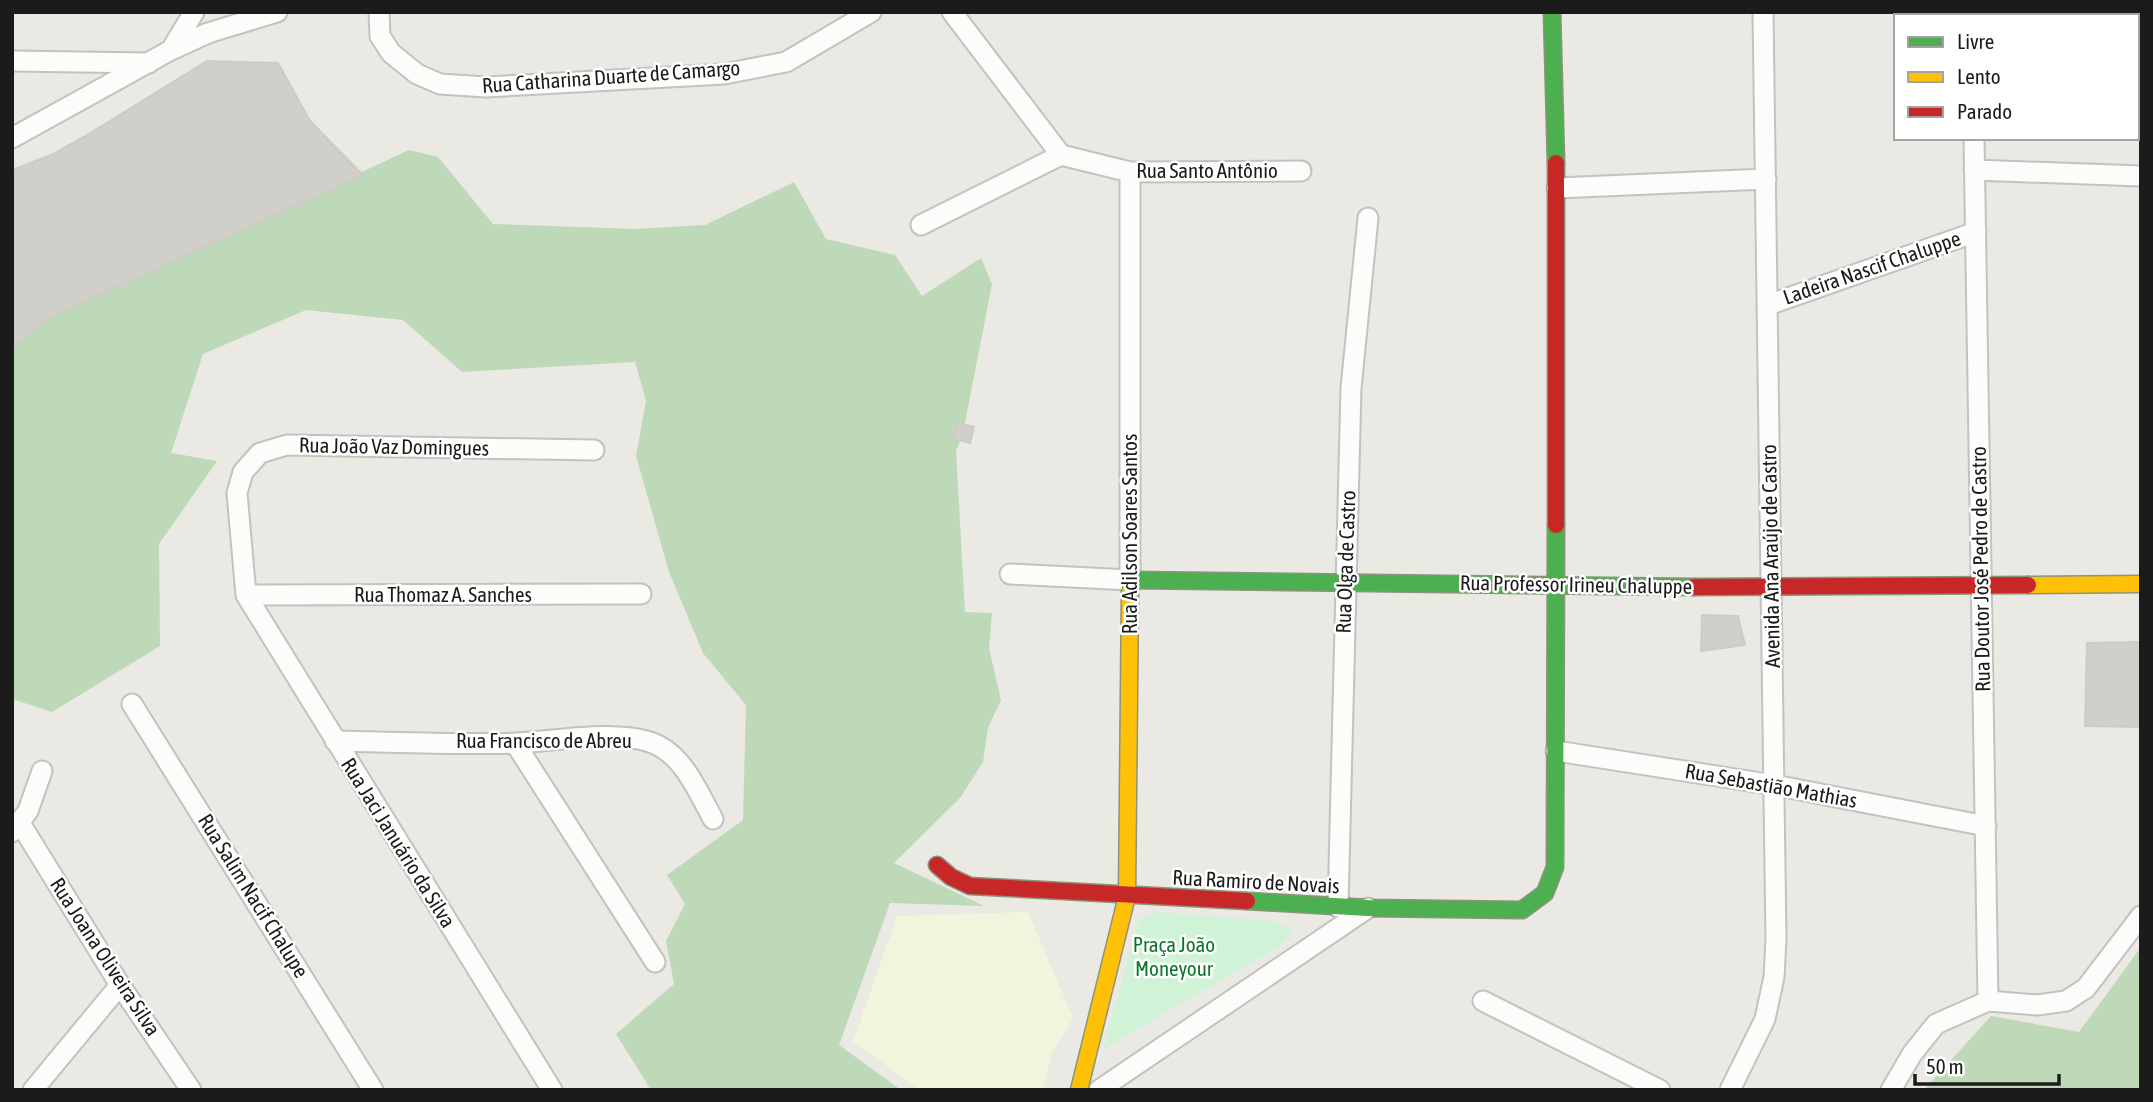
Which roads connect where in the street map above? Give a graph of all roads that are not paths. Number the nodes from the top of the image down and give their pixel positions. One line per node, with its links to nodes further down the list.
1 (194, 12): 8 (street)
2 (277, 12): 8 (street)
3 (379, 12): 4 (street, Rua Catharina Duarte de Camargo)
4 (871, 12)
5 (952, 12): 13 (street)
6 (1552, 12): 19 (street)
7 (1763, 12): 18 (street, Avenida Ana Araújo de Castro)
8 (171, 50): 10 (street)
9 (12, 61): 10 (street)
10 (150, 63): 11 (street)
11 (12, 138)
12 (1974, 140): 14 (street, Rua Doutor José Pedro de Castro)
13 (1061, 155): 16 (street, Rua Santo Antônio); 21 (street)
14 (1974, 170): 17 (street); 22 (street, Rua Doutor José Pedro de Castro)
15 (1301, 171): 16 (street, Rua Santo Antônio)
16 (1129, 172): 26 (street, Rua Adilson Soares Santos)
17 (2141, 176)
18 (1766, 179): 19 (street); 23 (street, Avenida Ana Araújo de Castro)
19 (1557, 188): 28 (street)
20 (1368, 219): 27 (street, Rua Olga de Castro)
21 (922, 225)
22 (1976, 232): 23 (street, Ladeira Nascif Chaluppe); 31 (street, Rua Doutor José Pedro de Castro)
23 (1768, 305): 30 (street, Avenida Ana Araújo de Castro)
24 (594, 450): 33 (street, Rua João Vaz Domingues)
25 (1010, 574): 26 (street, Rua Professor Irineu Chaluppe)
26 (1130, 580): 27 (street, Rua Professor Irineu Chaluppe); 44 (street, Rua Adilson Soares Santos)
27 (1345, 582): 28 (street, Rua Professor Irineu Chaluppe); 45 (street, Rua Olga de Castro)
28 (1556, 584): 30 (street, Rua Professor Irineu Chaluppe); 37 (street)
29 (2141, 584): 31 (street, Rua Professor Irineu Chaluppe)
30 (1772, 588): 31 (street, Rua Professor Irineu Chaluppe); 39 (street, Avenida Ana Araújo de Castro)
31 (1981, 588): 41 (street, Rua Doutor José Pedro de Castro)
32 (641, 594): 33 (street, Rua Thomaz A. Sanches)
33 (246, 595): 35 (street, Rua Jaci Januário da Silva)
34 (132, 704): 54 (street, Rua Salim Nacif Chalupe)
35 (335, 741): 36 (street, Rua Francisco de Abreu); 55 (street, Rua Jaci Januário da Silva)
36 (515, 743): 40 (street, Rua Francisco de Abreu); 48 (street)
37 (1556, 751): 39 (street, Rua Sebastião Mathias); 46 (street, Rua Ramiro de Novais)
38 (42, 771): 42 (street)
39 (1774, 785): 41 (street, Rua Sebastião Mathias); 59 (street, Avenida Ana Araújo de Castro)
40 (713, 819)
41 (1986, 825): 51 (street, Rua Doutor José Pedro de Castro)
42 (16, 828): 49 (street, Rua Joana Oliveira Silva)
43 (937, 865): 44 (street, Rua Ramiro de Novais)
44 (1127, 897): 45 (street, Rua Ramiro de Novais); 56 (street, Rua Adilson Soares Santos)
45 (1338, 907): 46 (street, Rua Ramiro de Novais)
46 (1368, 908): 57 (street)
47 (2141, 916): 51 (street)
48 (655, 962)
49 (121, 985): 52 (street); 53 (street, Rua Joana Oliveira Silva)
50 (1483, 1001): 58 (street)
51 (1988, 1001): 60 (street)
52 (33, 1090)
53 (191, 1090)
54 (373, 1090)
55 (552, 1090)
56 (1079, 1090)
57 (1099, 1090)
58 (1660, 1090)
59 (1730, 1090)
60 (1891, 1090)

